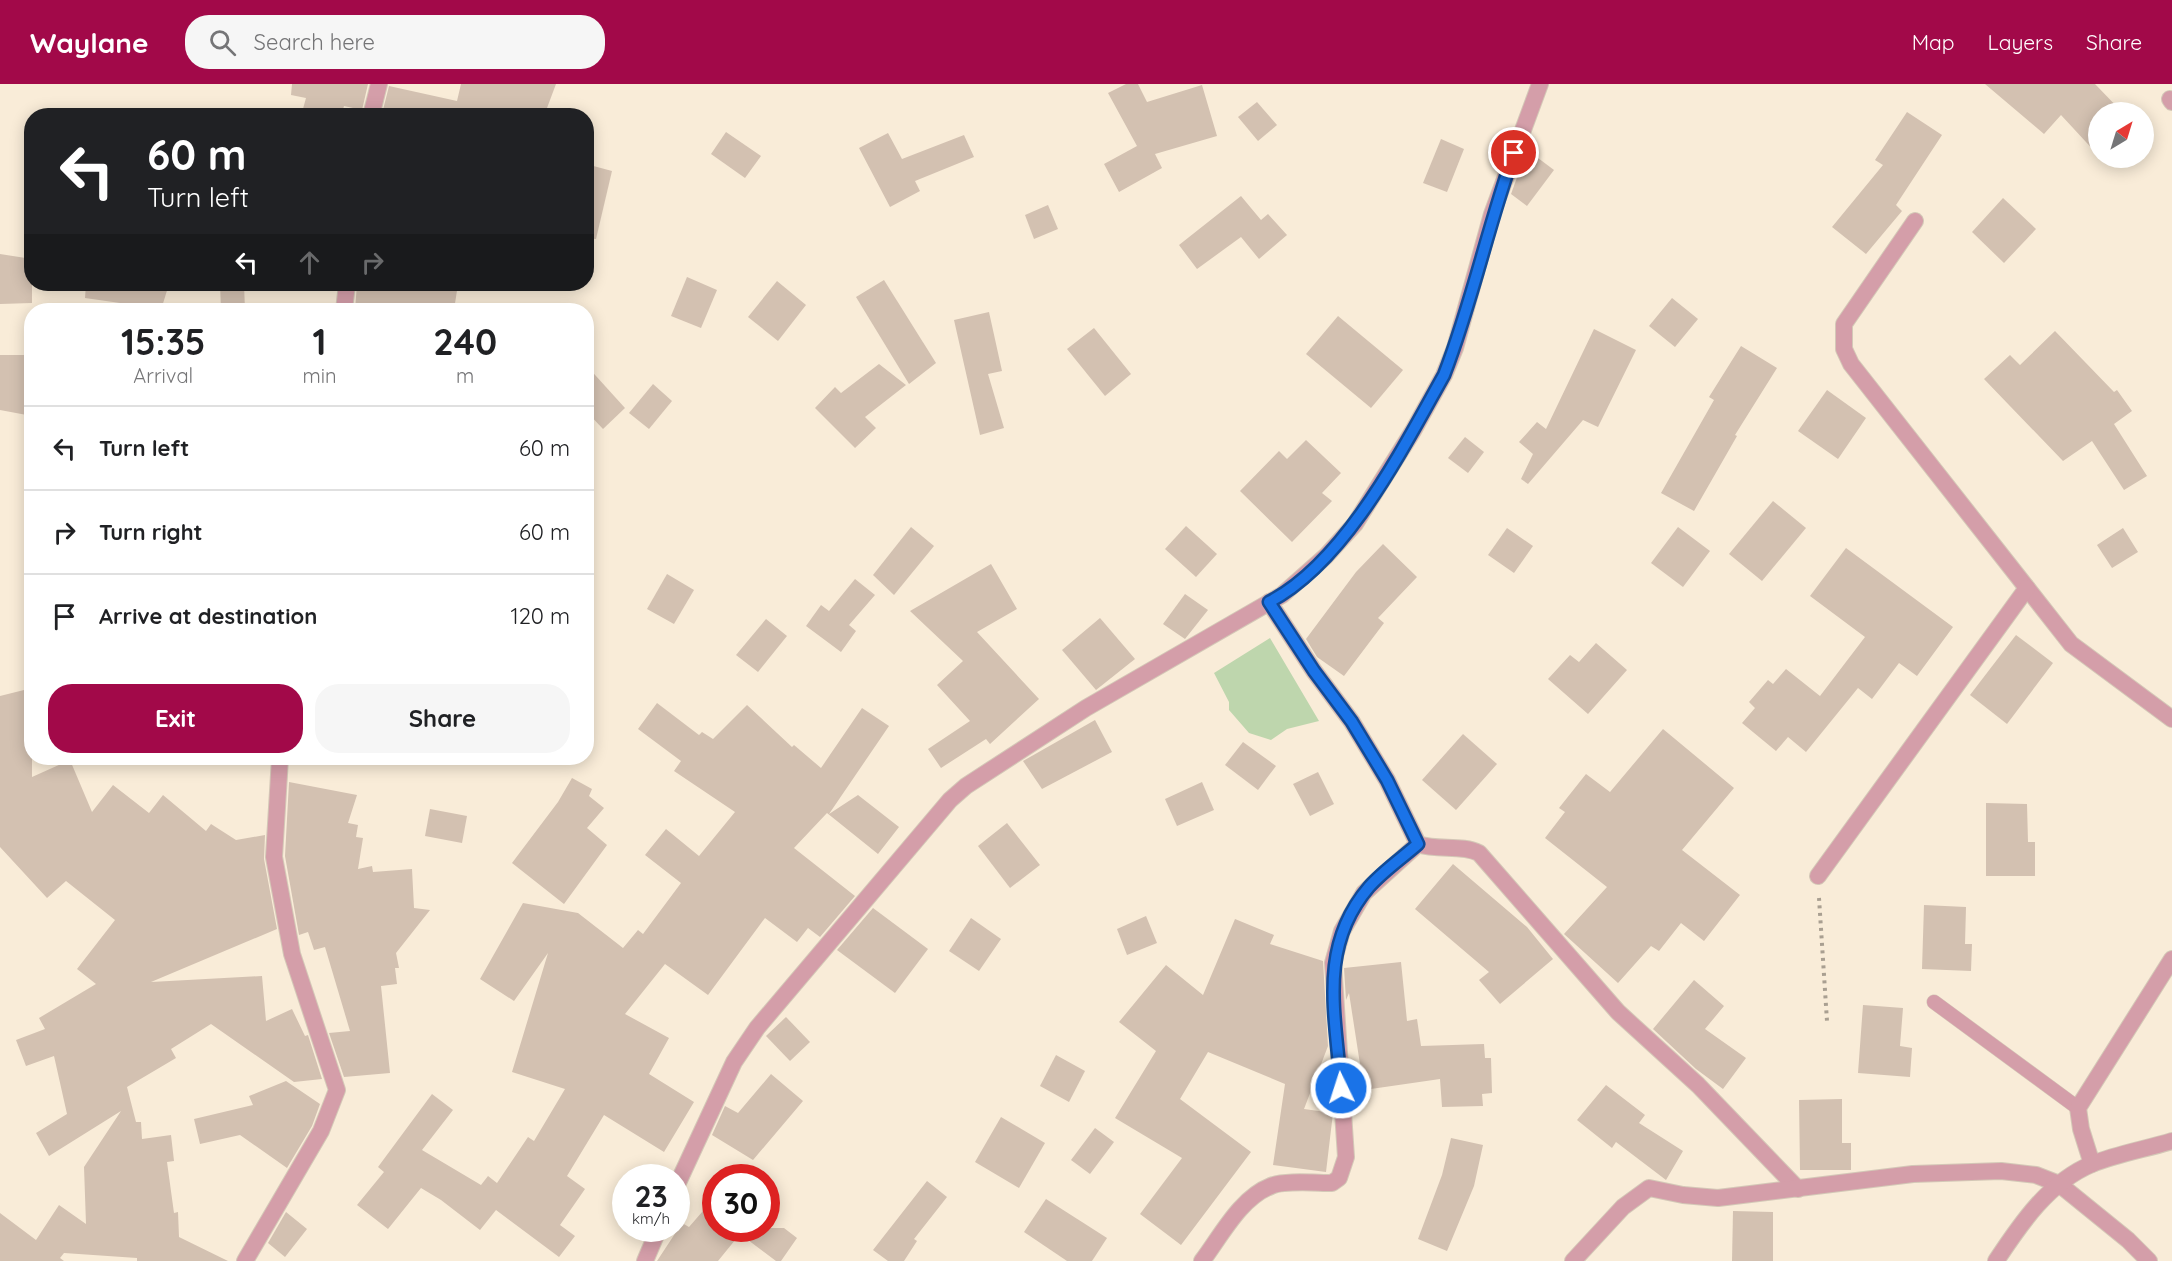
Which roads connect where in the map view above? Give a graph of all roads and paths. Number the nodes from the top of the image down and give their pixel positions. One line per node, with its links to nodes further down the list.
1 (379, 84): 3 (street)
2 (1540, 84): 6 (street)
3 (373, 108)
4 (1915, 221): 5 (street)
5 (2027, 588): 7 (street); 10 (street)
6 (1269, 602): 9 (street); 16 (street)
7 (2172, 719)
8 (280, 765): 21 (street)
9 (1418, 844): 19 (street); 23 (street)
10 (1818, 876): 13 (path)
11 (2172, 959): 14 (street)
12 (1934, 1002): 14 (lane)
13 (1827, 1021)
14 (2078, 1108): 17 (street)
15 (2172, 1142): 17 (street)
16 (687, 1164)
17 (2092, 1164): 18 (street)
18 (2059, 1184): 19 (street); 25 (street); 26 (street)
19 (1798, 1189): 24 (street)
20 (653, 1242): 22 (street)
21 (245, 1261)
22 (645, 1261)
23 (1202, 1261)
24 (1573, 1261)
25 (1996, 1261)
26 (2149, 1261)

